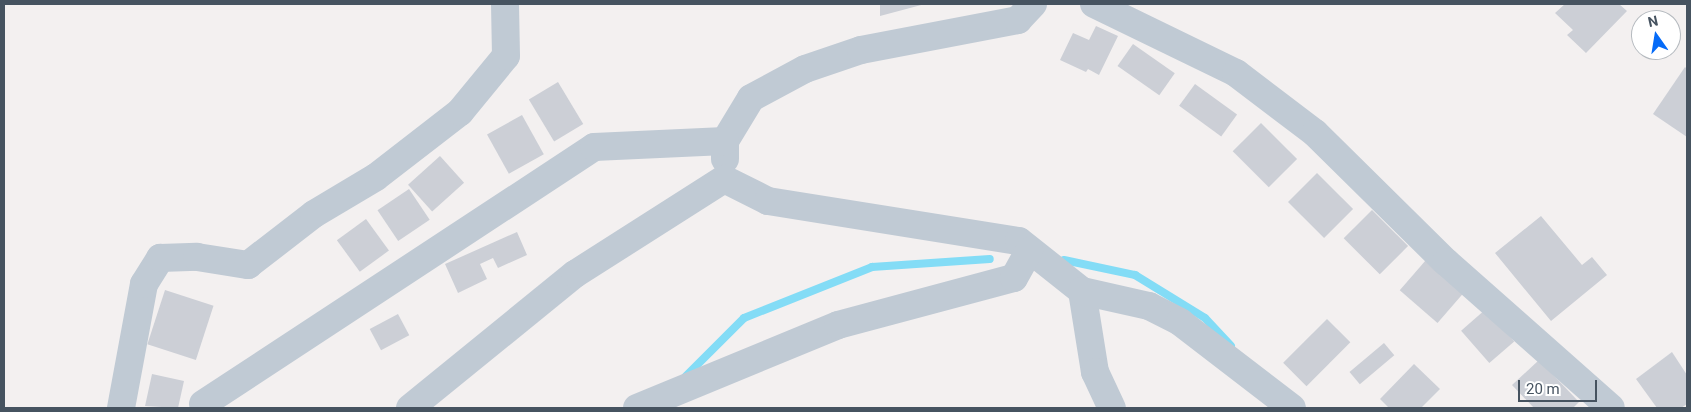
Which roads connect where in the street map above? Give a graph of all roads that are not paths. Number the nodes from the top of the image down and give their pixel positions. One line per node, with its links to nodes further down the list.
1 (505, 4): 9 (street)
2 (1034, 4): 4 (street)
3 (1094, 4): 14 (street)
4 (725, 141): 5 (street); 8 (street)
5 (724, 179): 6 (street); 10 (street)
6 (1029, 251): 7 (street); 11 (street)
7 (1082, 291): 12 (street); 13 (street)
8 (202, 404)
9 (121, 408)
10 (410, 408)
11 (636, 408)
12 (1112, 408)
13 (1292, 408)
14 (1611, 408)

